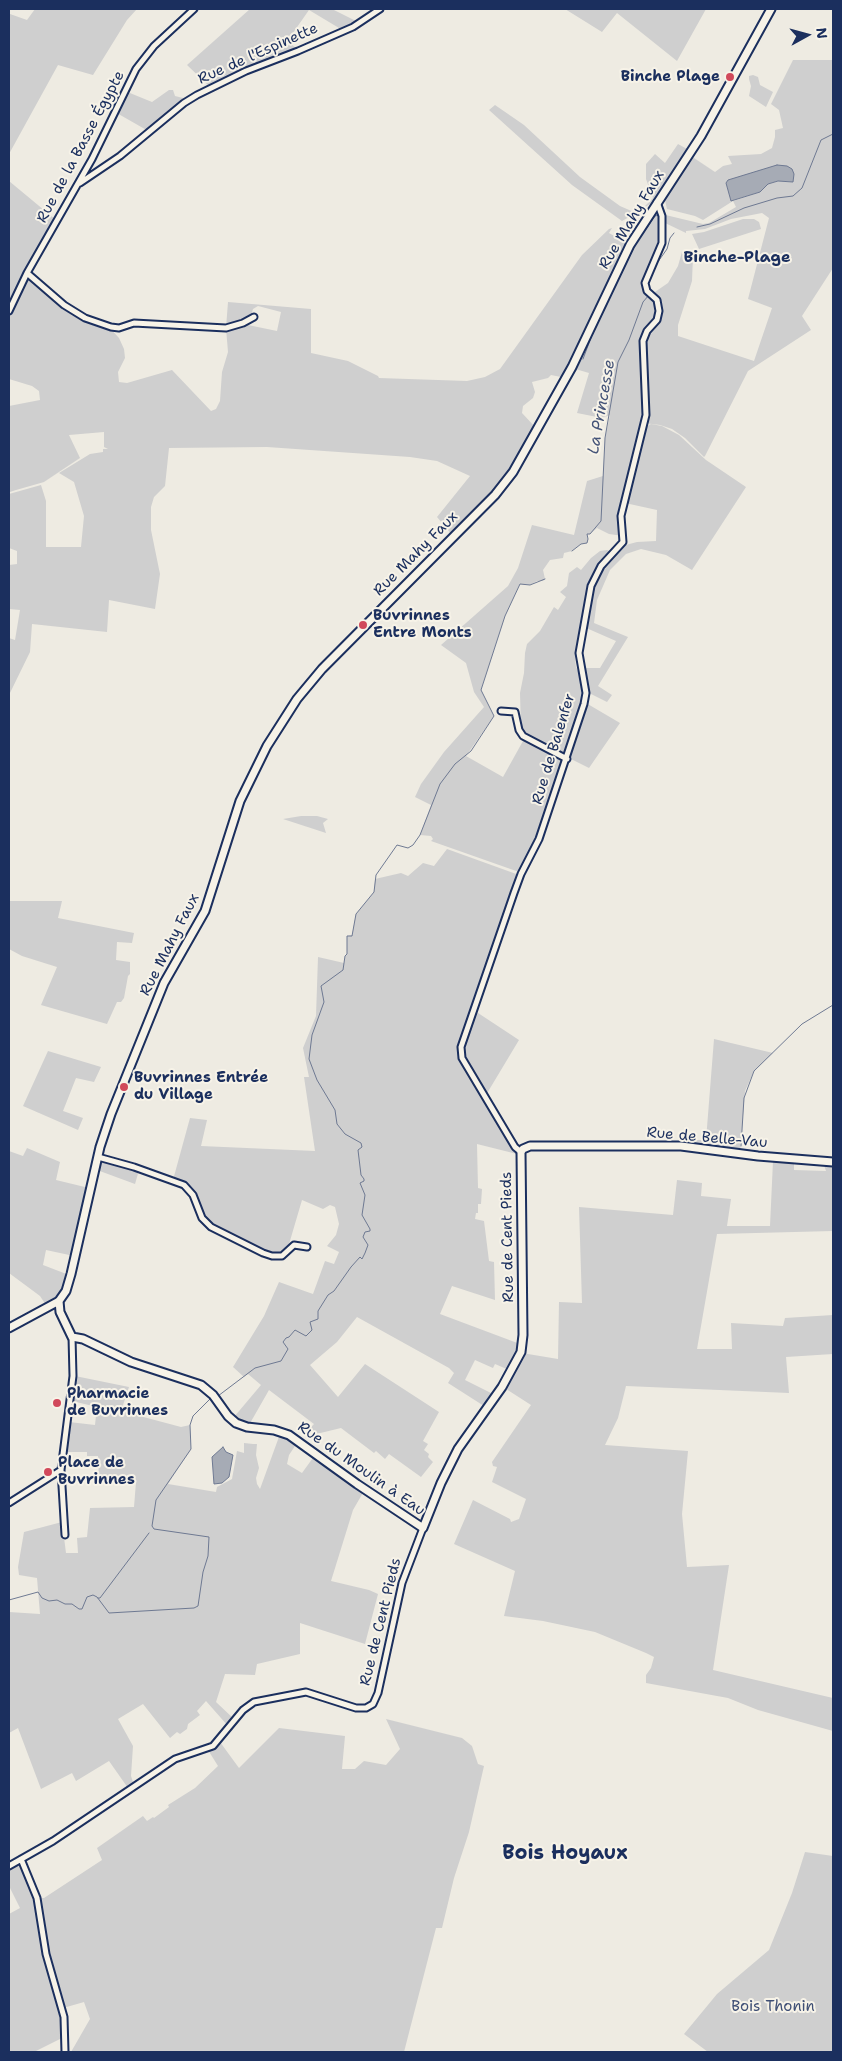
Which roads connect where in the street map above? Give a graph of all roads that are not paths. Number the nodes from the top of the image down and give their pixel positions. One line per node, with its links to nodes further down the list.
1 (194, 9): 4 (street, Rue de la Basse Égypte)
2 (380, 9): 4 (street, Rue de l'Espinette)
3 (771, 9): 5 (street, Rue Mahy Faux)
4 (79, 183): 6 (street, Rue de la Basse Égypte)
5 (657, 202): 10 (street, Rue de Balenfer); 12 (street, Rue Mahy Faux)
6 (27, 273): 7 (street, Rue de la Basse Égypte); 8 (street)
7 (9, 311)
8 (254, 317)
9 (501, 712): 10 (street)
10 (567, 759): 11 (street, Rue de Balenfer)
11 (521, 1152): 13 (street, Rue de Belle-Vau); 20 (street, Rue de Cent Pieds)
12 (98, 1157): 14 (street); 15 (street, Rue Mahy Faux)
13 (833, 1162)
14 (307, 1247)
15 (59, 1301): 16 (street); 17 (street)
16 (9, 1328)
17 (72, 1337): 18 (street); 20 (street, Rue du Moulin à Eau)
18 (61, 1470): 19 (street); 21 (street)
19 (9, 1503)
20 (423, 1528): 22 (street, Rue de Cent Pieds)
21 (65, 1535)
22 (21, 1859): 23 (street, Rue de Cent Pieds); 24 (street)
23 (9, 1866)
24 (65, 2052)

